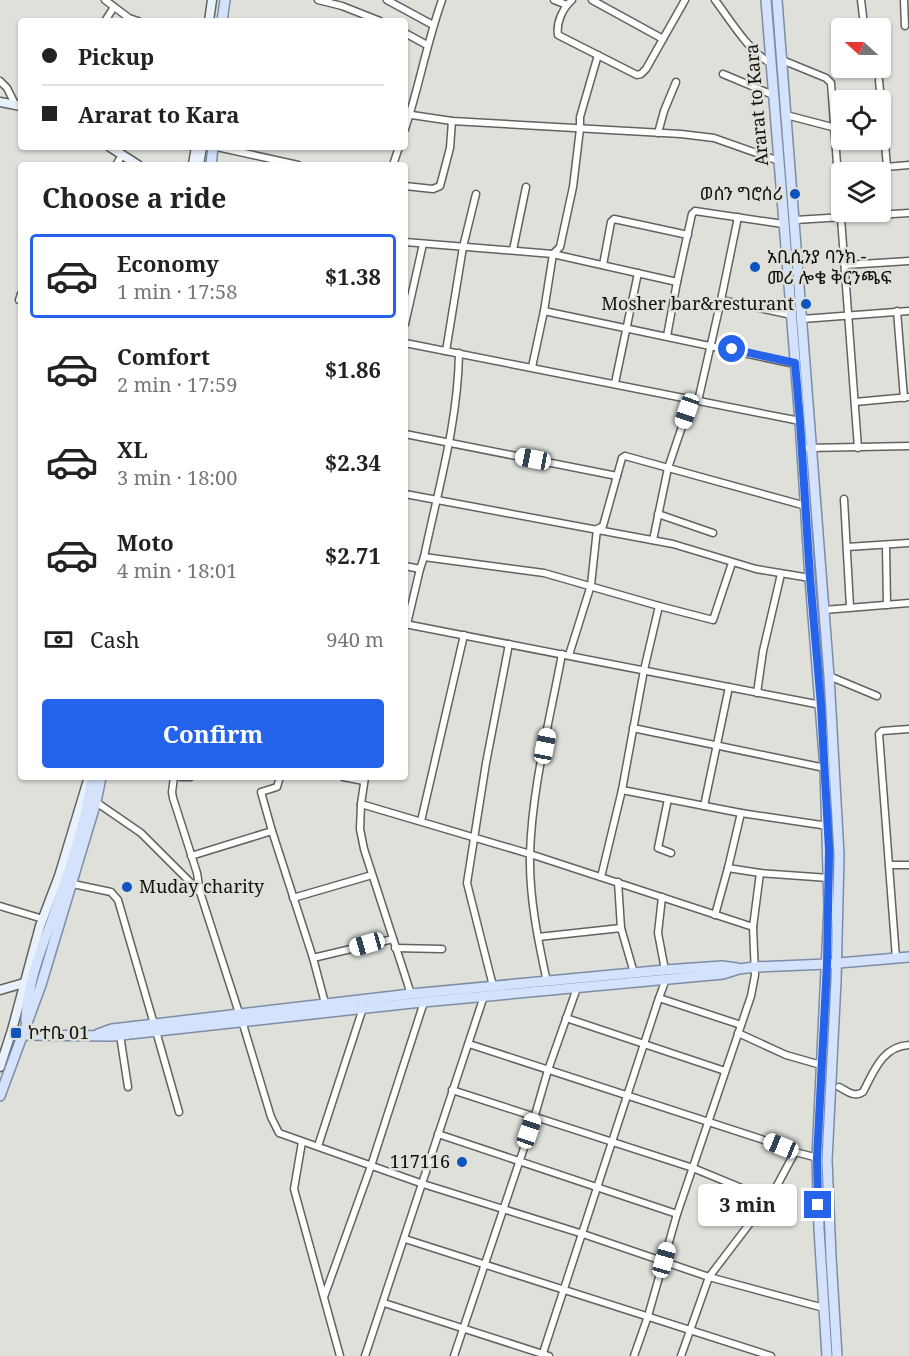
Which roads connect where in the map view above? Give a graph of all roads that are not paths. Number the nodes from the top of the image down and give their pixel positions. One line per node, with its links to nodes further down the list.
1 (105, 0): 16 (street)
2 (212, 0): 19 (street)
3 (225, 0): 20 (main road)
4 (318, 0): 21 (street)
5 (387, 0): 25 (street)
6 (442, 0): 25 (street)
7 (554, 0): 15 (street)
8 (592, 0): 28 (street)
9 (684, 0): 28 (street)
10 (715, 0): 32 (street)
11 (766, 0): 23 (main road, Ararat to Kara)
12 (777, 0): 24 (main road, Ararat to Kara)
13 (861, 0): 22 (street)
14 (904, 0): 26 (street)
15 (570, 2): 30 (street)
16 (114, 7): 17 (street); 18 (street)
17 (107, 18)
18 (129, 18)
19 (209, 18)
20 (222, 18)
21 (372, 18)
22 (863, 18)
23 (767, 21): 24 (main road); 32 (main road, Ararat to Kara)
24 (778, 21): 31 (main road, Ararat to Kara)
25 (433, 25): 29 (street)
26 (905, 26)
27 (408, 35): 29 (street)
28 (663, 39): 30 (street)
29 (427, 45): 41 (street)
30 (598, 55): 46 (street)
31 (782, 60): 37 (street); 43 (main road, Ararat to Kara)
32 (770, 63): 38 (main road, Ararat to Kara)
33 (723, 74): 38 (street)
34 (879, 80): 55 (street)
35 (0, 81): 40 (street)
36 (676, 82): 47 (street)
37 (831, 90)
38 (773, 94): 51 (main road, Ararat to Kara)
39 (0, 102): 40 (street)
40 (18, 105)
41 (408, 111)
42 (408, 114): 44 (street)
43 (786, 115): 45 (street); 65 (main road, Ararat to Kara)
44 (452, 121): 46 (street); 58 (street)
45 (831, 127)
46 (580, 129): 47 (street); 73 (street)
47 (658, 133): 51 (street)
48 (114, 150): 50 (street)
49 (229, 150): 54 (street)
50 (122, 155): 52 (street); 53 (street)
51 (778, 161): 67 (main road, Ararat to Kara)
52 (118, 162)
53 (133, 162)
54 (284, 162)
55 (887, 162)
56 (909, 165): 57 (street)
57 (891, 166)
58 (408, 186)
59 (526, 188): 72 (street)
60 (476, 194): 71 (street)
61 (909, 213): 62 (street)
62 (891, 214)
63 (738, 217): 67 (street); 68 (street); 79 (street)
64 (831, 218): 65 (street)
65 (795, 220): 86 (main road, Ararat to Kara)
66 (841, 222): 76 (street)
67 (783, 224): 84 (main road, Ararat to Kara)
68 (688, 235): 75 (street); 78 (street)
69 (408, 242): 70 (street)
70 (423, 244): 71 (street); 80 (street)
71 (463, 247): 72 (street); 91 (street)
72 (513, 250): 73 (street)
73 (553, 254): 75 (street); 81 (street)
74 (909, 261): 76 (street)
75 (603, 265): 77 (street)
76 (845, 265): 85 (street)
77 (638, 273): 78 (street); 87 (street)
78 (677, 282): 88 (street)
79 (721, 300): 84 (street); 90 (street)
80 (408, 311)
81 (544, 311): 87 (street); 94 (street)
82 (897, 311): 83 (street); 85 (street); 96 (street)
83 (909, 311)
84 (792, 315): 93 (main road, Ararat to Kara)
85 (849, 315): 86 (street); 98 (street)
86 (802, 319): 103 (main road, Ararat to Kara)
87 (626, 328): 88 (street); 95 (street)
88 (667, 336): 90 (street)
89 (408, 344): 91 (street)
90 (711, 345): 93 (street); 97 (street)
91 (446, 351): 92 (street)
92 (459, 353): 94 (street); 101 (street)
93 (795, 363): 99 (main road, Ararat to Kara)
94 (532, 367): 95 (street)
95 (615, 383): 97 (street)
96 (906, 398): 98 (street)
97 (695, 400): 99 (street); 105 (street)
98 (855, 402): 104 (street)
99 (800, 421): 103 (main road, Ararat to Kara)
100 (408, 435): 101 (street)
101 (450, 442): 106 (street); 109 (street)
102 (909, 446): 104 (street)
103 (806, 448): 104 (street); 110 (main road, Ararat to Kara); 129 (main road, Ararat to Kara)
104 (858, 448)
105 (668, 468): 106 (street); 110 (street); 111 (street)
106 (616, 476): 112 (street)
107 (408, 495): 109 (street)
108 (844, 500): 117 (street)
109 (436, 501): 112 (street); 118 (street)
110 (806, 506): 123 (main road, Ararat to Kara)
111 (658, 514): 113 (street); 114 (street)
112 (597, 529): 114 (street); 124 (street)
113 (713, 533)
114 (653, 540): 119 (street)
115 (909, 543): 116 (street)
116 (886, 545): 117 (street); 126 (street)
117 (847, 547): 128 (street)
118 (424, 556): 121 (street); 124 (street)
119 (732, 562): 122 (street); 127 (street)
120 (408, 567): 121 (street)
121 (420, 569): 130 (street)
122 (781, 574): 123 (street); 138 (street)
123 (810, 578): 140 (main road, Ararat to Kara)
124 (591, 585): 127 (street); 134 (street)
125 (909, 603): 126 (street)
126 (887, 605): 128 (street)
127 (659, 606): 135 (street)
128 (850, 608): 129 (street)
129 (824, 610): 136 (main road, Ararat to Kara)
130 (408, 616)
131 (408, 624): 132 (street)
132 (464, 635): 133 (street); 157 (street)
133 (510, 644): 134 (street); 160 (street)
134 (566, 654): 135 (street); 162 (street)
135 (644, 670): 137 (street); 141 (street)
136 (829, 676): 139 (street); 188 (main road, Ararat to Kara)
137 (729, 687): 138 (street); 143 (street)
138 (758, 693): 140 (street)
139 (876, 696)
140 (821, 705): 144 (main road, Ararat to Kara)
141 (633, 728): 143 (street); 151 (street)
142 (909, 729): 164 (street)
143 (716, 745): 144 (street); 155 (street)
144 (825, 768): 158 (main road, Ararat to Kara)
145 (90, 780): 178 (street)
146 (91, 780): 209 (main road)
147 (100, 780): 153 (main road)
148 (173, 780): 163 (street)
149 (279, 780): 159 (street)
150 (364, 780): 154 (street)
151 (622, 790): 152 (street); 169 (street)
152 (668, 799): 155 (street); 161 (street)
153 (96, 802): 172 (main road); 173 (street)
154 (361, 804): 157 (street); 168 (street)
155 (704, 806): 156 (street)
156 (741, 813): 158 (street); 166 (street)
157 (421, 821): 160 (street)
158 (828, 826): 170 (main road, Ararat to Kara)
159 (272, 831): 163 (street); 175 (street)
160 (474, 839): 162 (street); 194 (street)
161 (670, 853)
162 (530, 854): 169 (street); 181 (street)
163 (191, 856): 173 (street)
164 (890, 864): 165 (street); 187 (street)
165 (909, 865)
166 (728, 868): 167 (street); 177 (street)
167 (760, 873): 170 (street); 179 (street)
168 (372, 875): 175 (street); 182 (street)
169 (601, 877): 171 (street)
170 (829, 878): 188 (main road, Ararat to Kara)
171 (618, 882): 174 (street); 180 (street)
172 (72, 884): 208 (street); 209 (main road)
173 (200, 892): 205 (street)
174 (662, 897): 177 (street); 191 (street)
175 (293, 898): 186 (street)
176 (0, 906): 178 (street)
177 (715, 915): 179 (street)
178 (43, 919): 193 (street)
179 (753, 927): 189 (street)
180 (621, 928): 181 (street); 190 (street)
181 (538, 937): 192 (street)
182 (393, 939): 183 (street); 186 (street)
183 (395, 948): 184 (street); 197 (street)
184 (442, 949)
185 (909, 957): 187 (main road)
186 (313, 958): 203 (street)
187 (896, 958): 188 (main road)
188 (832, 964): 189 (main road); 216 (main road, Ararat to Kara); 234 (main road, Ararat to Kara)
189 (754, 967): 191 (main road); 207 (street)
190 (634, 973): 191 (main road); 192 (main road)
191 (665, 974): 195 (main road); 199 (street)
192 (547, 982): 194 (main road)
193 (24, 983): 196 (street); 200 (street)
194 (493, 986): 197 (main road)
195 (577, 988): 198 (main road); 206 (street)
196 (3, 990): 200 (street)
197 (411, 994): 201 (main road)
198 (484, 996): 202 (main road); 213 (street)
199 (659, 998): 207 (street); 214 (street)
200 (20, 999): 217 (street)
201 (386, 1001): 202 (main road); 203 (main road); 204 (main road)
202 (424, 1002): 236 (street)
203 (325, 1003): 205 (main road)
204 (363, 1008): 205 (main road); 231 (street)
205 (241, 1017): 208 (main road); 230 (street)
206 (566, 1018): 214 (street); 218 (street)
207 (741, 1025): 210 (street)
208 (155, 1028): 211 (main road); 212 (main road); 225 (street)
209 (24, 1031): 211 (main road); 224 (main road)
210 (738, 1033): 216 (street); 219 (street)
211 (94, 1035): 212 (main road)
212 (120, 1035): 220 (street)
213 (469, 1044): 218 (street); 222 (street)
214 (644, 1044): 219 (street); 223 (street)
215 (909, 1045): 221 (street)
216 (821, 1065): 233 (main road, Ararat to Kara)
217 (0, 1067)
218 (548, 1070): 223 (street); 226 (street)
219 (725, 1071): 227 (street)
220 (128, 1087)
221 (839, 1087)
222 (452, 1090): 226 (street); 228 (street)
223 (627, 1095): 227 (street); 229 (street)
224 (0, 1096)
225 (179, 1112)
226 (535, 1115): 229 (street); 235 (street)
227 (708, 1121): 232 (street); 237 (street)
228 (438, 1134): 235 (street); 238 (street)
229 (612, 1141): 237 (street); 239 (street)
230 (302, 1142): 231 (street); 251 (street)
231 (318, 1146): 236 (street)
232 (795, 1152): 233 (street); 240 (street)
233 (817, 1158): 234 (street); 243 (main road, Ararat to Kara)
234 (827, 1160): 244 (main road, Ararat to Kara)
235 (518, 1162): 239 (street); 241 (street)
236 (371, 1166): 238 (street); 251 (street)
237 (693, 1168): 240 (street); 242 (street)
238 (423, 1184): 241 (street); 246 (street)
239 (598, 1188): 242 (street); 245 (street)
240 (768, 1199): 249 (street)
241 (502, 1209): 245 (street); 248 (street)
242 (677, 1214): 247 (street)
243 (819, 1229): 244 (main road); 253 (main road, Ararat to Kara)
244 (829, 1229): 265 (main road, Ararat to Kara)
245 (583, 1233): 247 (street); 250 (street)
246 (405, 1239): 248 (street); 252 (street)
247 (664, 1260): 249 (street); 254 (street)
248 (485, 1264): 250 (street); 255 (street)
249 (709, 1277): 253 (street); 256 (street)
250 (563, 1291): 254 (street); 258 (street)
251 (324, 1297): 257 (street)
252 (384, 1303): 255 (street); 259 (street)
253 (824, 1308): 264 (main road, Ararat to Kara)
254 (648, 1316): 256 (street); 261 (street)
255 (464, 1328): 258 (street); 260 (street)
256 (690, 1329): 262 (street); 263 (street)
257 (342, 1355)
258 (545, 1355)
259 (365, 1356)
260 (454, 1356)
261 (634, 1356)
262 (681, 1356)
263 (771, 1356)
264 (827, 1356)
265 (837, 1356)

